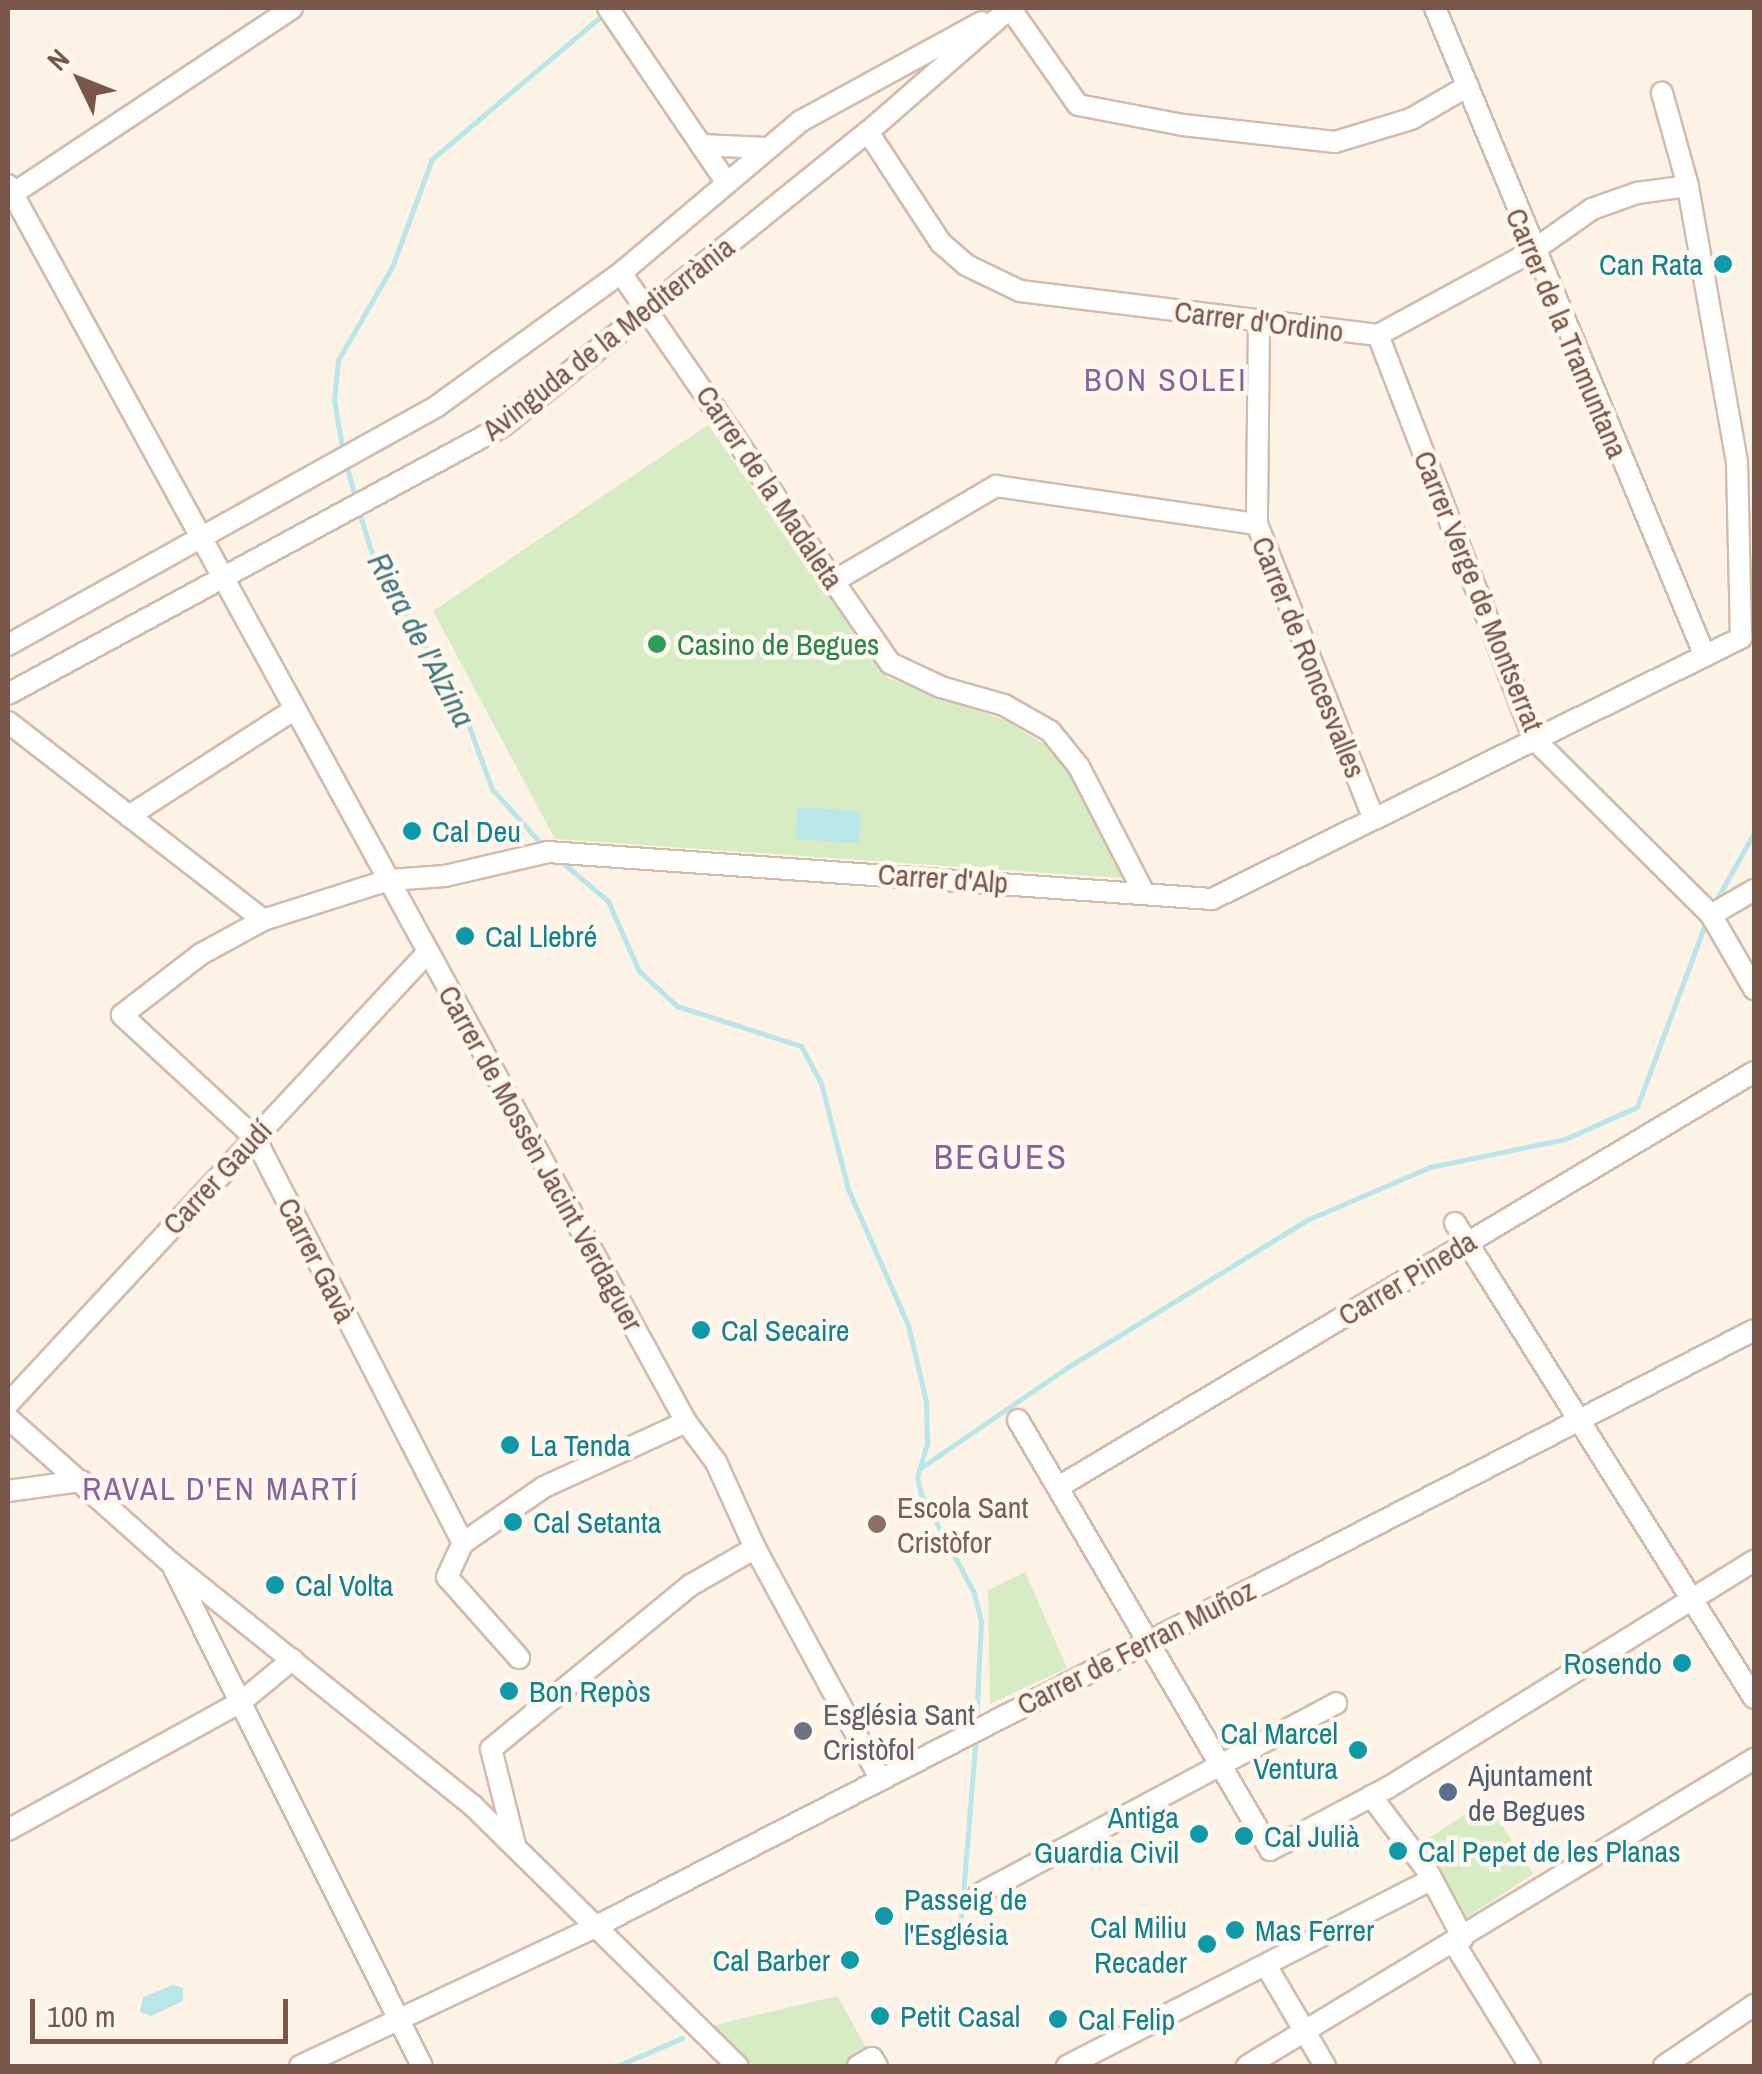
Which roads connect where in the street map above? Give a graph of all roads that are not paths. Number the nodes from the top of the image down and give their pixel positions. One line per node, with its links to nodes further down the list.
1 (292, 8): 12 (street)
2 (1010, 8): 5 (street); 7 (street, Avinguda de la Mediterrània); 9 (street, Avinguda de la Mediterrània)
3 (1435, 8): 5 (street, Carrer de la Tramuntana)
4 (614, 15): 8 (street)
5 (1468, 86): 13 (street, Carrer de la Tramuntana)
6 (1662, 94): 11 (street)
7 (868, 132): 15 (street, Avinguda de la Mediterrània); 16 (street, Carrer d'Ordino)
8 (702, 146): 9 (street); 10 (street)
9 (766, 148): 10 (street, Avinguda de la Mediterrània)
10 (725, 180): 14 (street, Avinguda de la Mediterrània)
11 (1688, 186): 13 (street, Carrer d'Ordino); 23 (street, Carrer d'Alp)
12 (9, 192): 19 (street, Carrer de Mossèn Jacint Verdaguer)
13 (1531, 252): 17 (street, Carrer d'Ordino); 23 (street, Carrer de la Tramuntana)
14 (621, 272): 15 (street, Carrer de la Madaleta); 19 (street, Avinguda de la Mediterrània)
15 (650, 309): 20 (street, Avinguda de la Mediterrània); 21 (street, Carrer de la Madaleta)
16 (1259, 322): 17 (street, Carrer d'Ordino); 18 (street)
17 (1378, 335): 27 (street, Carrer Verge de Montserrat)
18 (1257, 524): 21 (street, Carrer de Roncesvalles); 29 (street, Carrer de Roncesvalles)
19 (202, 540): 20 (street, Carrer de Mossèn Jacint Verdaguer); 22 (street, Avinguda de la Mediterrània)
20 (224, 579): 24 (street, Avinguda de la Mediterrània); 25 (street, Carrer de Mossèn Jacint Verdaguer)
21 (834, 581): 32 (street, Carrer de la Madaleta)
22 (8, 645)
23 (1705, 656): 27 (street, Carrer d'Alp)
24 (8, 694)
25 (294, 709): 28 (street); 30 (street, Carrer de Mossèn Jacint Verdaguer)
26 (8, 722): 28 (street)
27 (1534, 738): 29 (street, Carrer d'Alp); 33 (street, Carrer Verge de Montserrat)
28 (129, 816): 34 (street)
29 (1373, 818): 32 (street, Carrer d'Alp)
30 (389, 880): 32 (street, Carrer d'Alp); 34 (street, Carrer d'Alp); 35 (street, Carrer de Mossèn Jacint Verdaguer)
31 (1754, 890): 33 (street)
32 (1144, 891)
33 (1710, 917): 36 (street, Carrer Verge de Montserrat)
34 (262, 920): 37 (street, Carrer d'Alp)
35 (428, 952): 39 (street, Carrer Gaudí); 47 (street, Carrer de Mossèn Jacint Verdaguer)
36 (1754, 989)
37 (122, 1014): 39 (street, Carrer Gavà)
38 (1754, 1072): 41 (street, Carrer Pineda)
39 (254, 1136): 43 (street, Carrer Gaudí); 51 (street, Carrer Gavà)
40 (1455, 1223): 41 (street)
41 (1466, 1242): 46 (street); 49 (street, Carrer Pineda)
42 (1754, 1330): 46 (street, Carrer de Ferran Muñoz)
43 (8, 1404)
44 (8, 1418): 48 (street)
45 (1018, 1420): 49 (street)
46 (1579, 1420): 55 (street); 56 (street, Carrer de Ferran Muñoz)
47 (686, 1422): 51 (street); 52 (street, Carrer de Mossèn Jacint Verdaguer)
48 (81, 1481): 50 (street); 54 (street)
49 (1060, 1486): 56 (street)
50 (8, 1491)
51 (463, 1543): 57 (street)
52 (755, 1548): 64 (street, Carrer de Mossèn Jacint Verdaguer); 67 (street)
53 (1754, 1561): 55 (street)
54 (171, 1563): 58 (street); 60 (street)
55 (1692, 1598): 59 (street); 65 (street)
56 (1147, 1642): 63 (street); 64 (street, Carrer de Ferran Muñoz)
57 (520, 1658)
58 (293, 1659): 60 (street); 67 (street)
59 (1754, 1698)
60 (241, 1702): 66 (street); 74 (street)
61 (1336, 1704): 63 (street)
62 (1754, 1759): 71 (street)
63 (1223, 1768): 65 (street); 69 (street)
64 (879, 1776): 70 (street, Carrer de Ferran Muñoz)
65 (1370, 1796): 68 (street)
66 (8, 1830)
67 (515, 1846): 70 (street)
68 (1432, 1880): 71 (street); 72 (street)
69 (979, 1894)
70 (593, 1928): 74 (street, Carrer de Ferran Muñoz); 78 (street)
71 (1459, 1940): 75 (street); 82 (street)
72 (1267, 1967): 75 (street); 79 (street)
73 (1754, 2005): 83 (street)
74 (401, 2023): 76 (street, Carrer de Ferran Muñoz); 77 (street)
75 (1306, 2032): 80 (street); 81 (street)
76 (300, 2066)
77 (422, 2066)
78 (738, 2066)
79 (1068, 2066)
80 (1247, 2066)
81 (1325, 2066)
82 (1530, 2066)
83 (1664, 2066)

